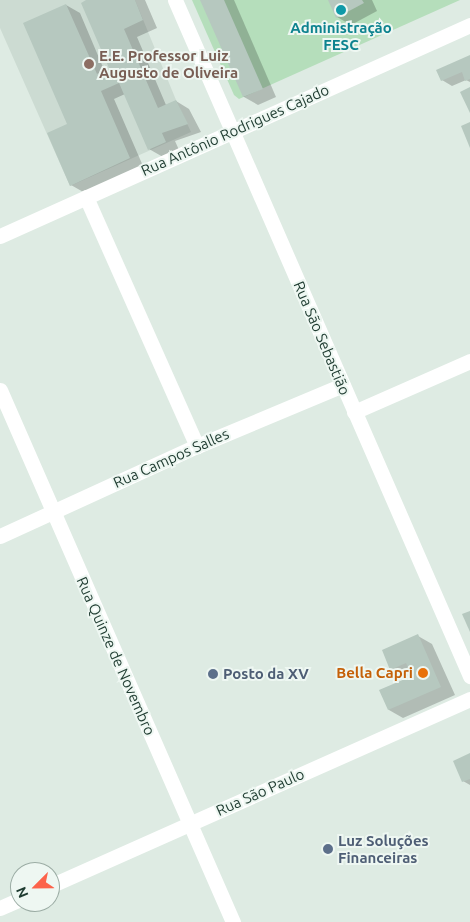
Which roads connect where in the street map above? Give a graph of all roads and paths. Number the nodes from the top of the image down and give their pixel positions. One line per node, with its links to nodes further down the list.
1 (175, 0): 3 (street, Rua São Sebastião)
2 (470, 25): 3 (street, Rua Antônio Rodrigues Cajado)
3 (232, 132): 4 (street, Rua Antônio Rodrigues Cajado); 7 (street, Rua São Sebastião)
4 (86, 197): 5 (street, Rua Antônio Rodrigues Cajado); 10 (street)
5 (0, 236)
6 (470, 361): 9 (street)
7 (343, 385): 9 (street, Rua São Sebastião); 10 (street, Rua Campos Salles)
8 (0, 390): 11 (street, Rua Quinze de Novembro)
9 (354, 412): 13 (street, Rua São Sebastião)
10 (197, 446): 11 (street, Rua Campos Salles)
11 (53, 511): 12 (street, Rua Campos Salles); 15 (street, Rua Quinze de Novembro)
12 (0, 536)
13 (470, 676)
14 (470, 699): 15 (street, Rua São Paulo)
15 (189, 823): 16 (street, Rua São Paulo); 17 (street, Rua Quinze de Novembro)
16 (60, 881)
17 (232, 922)

